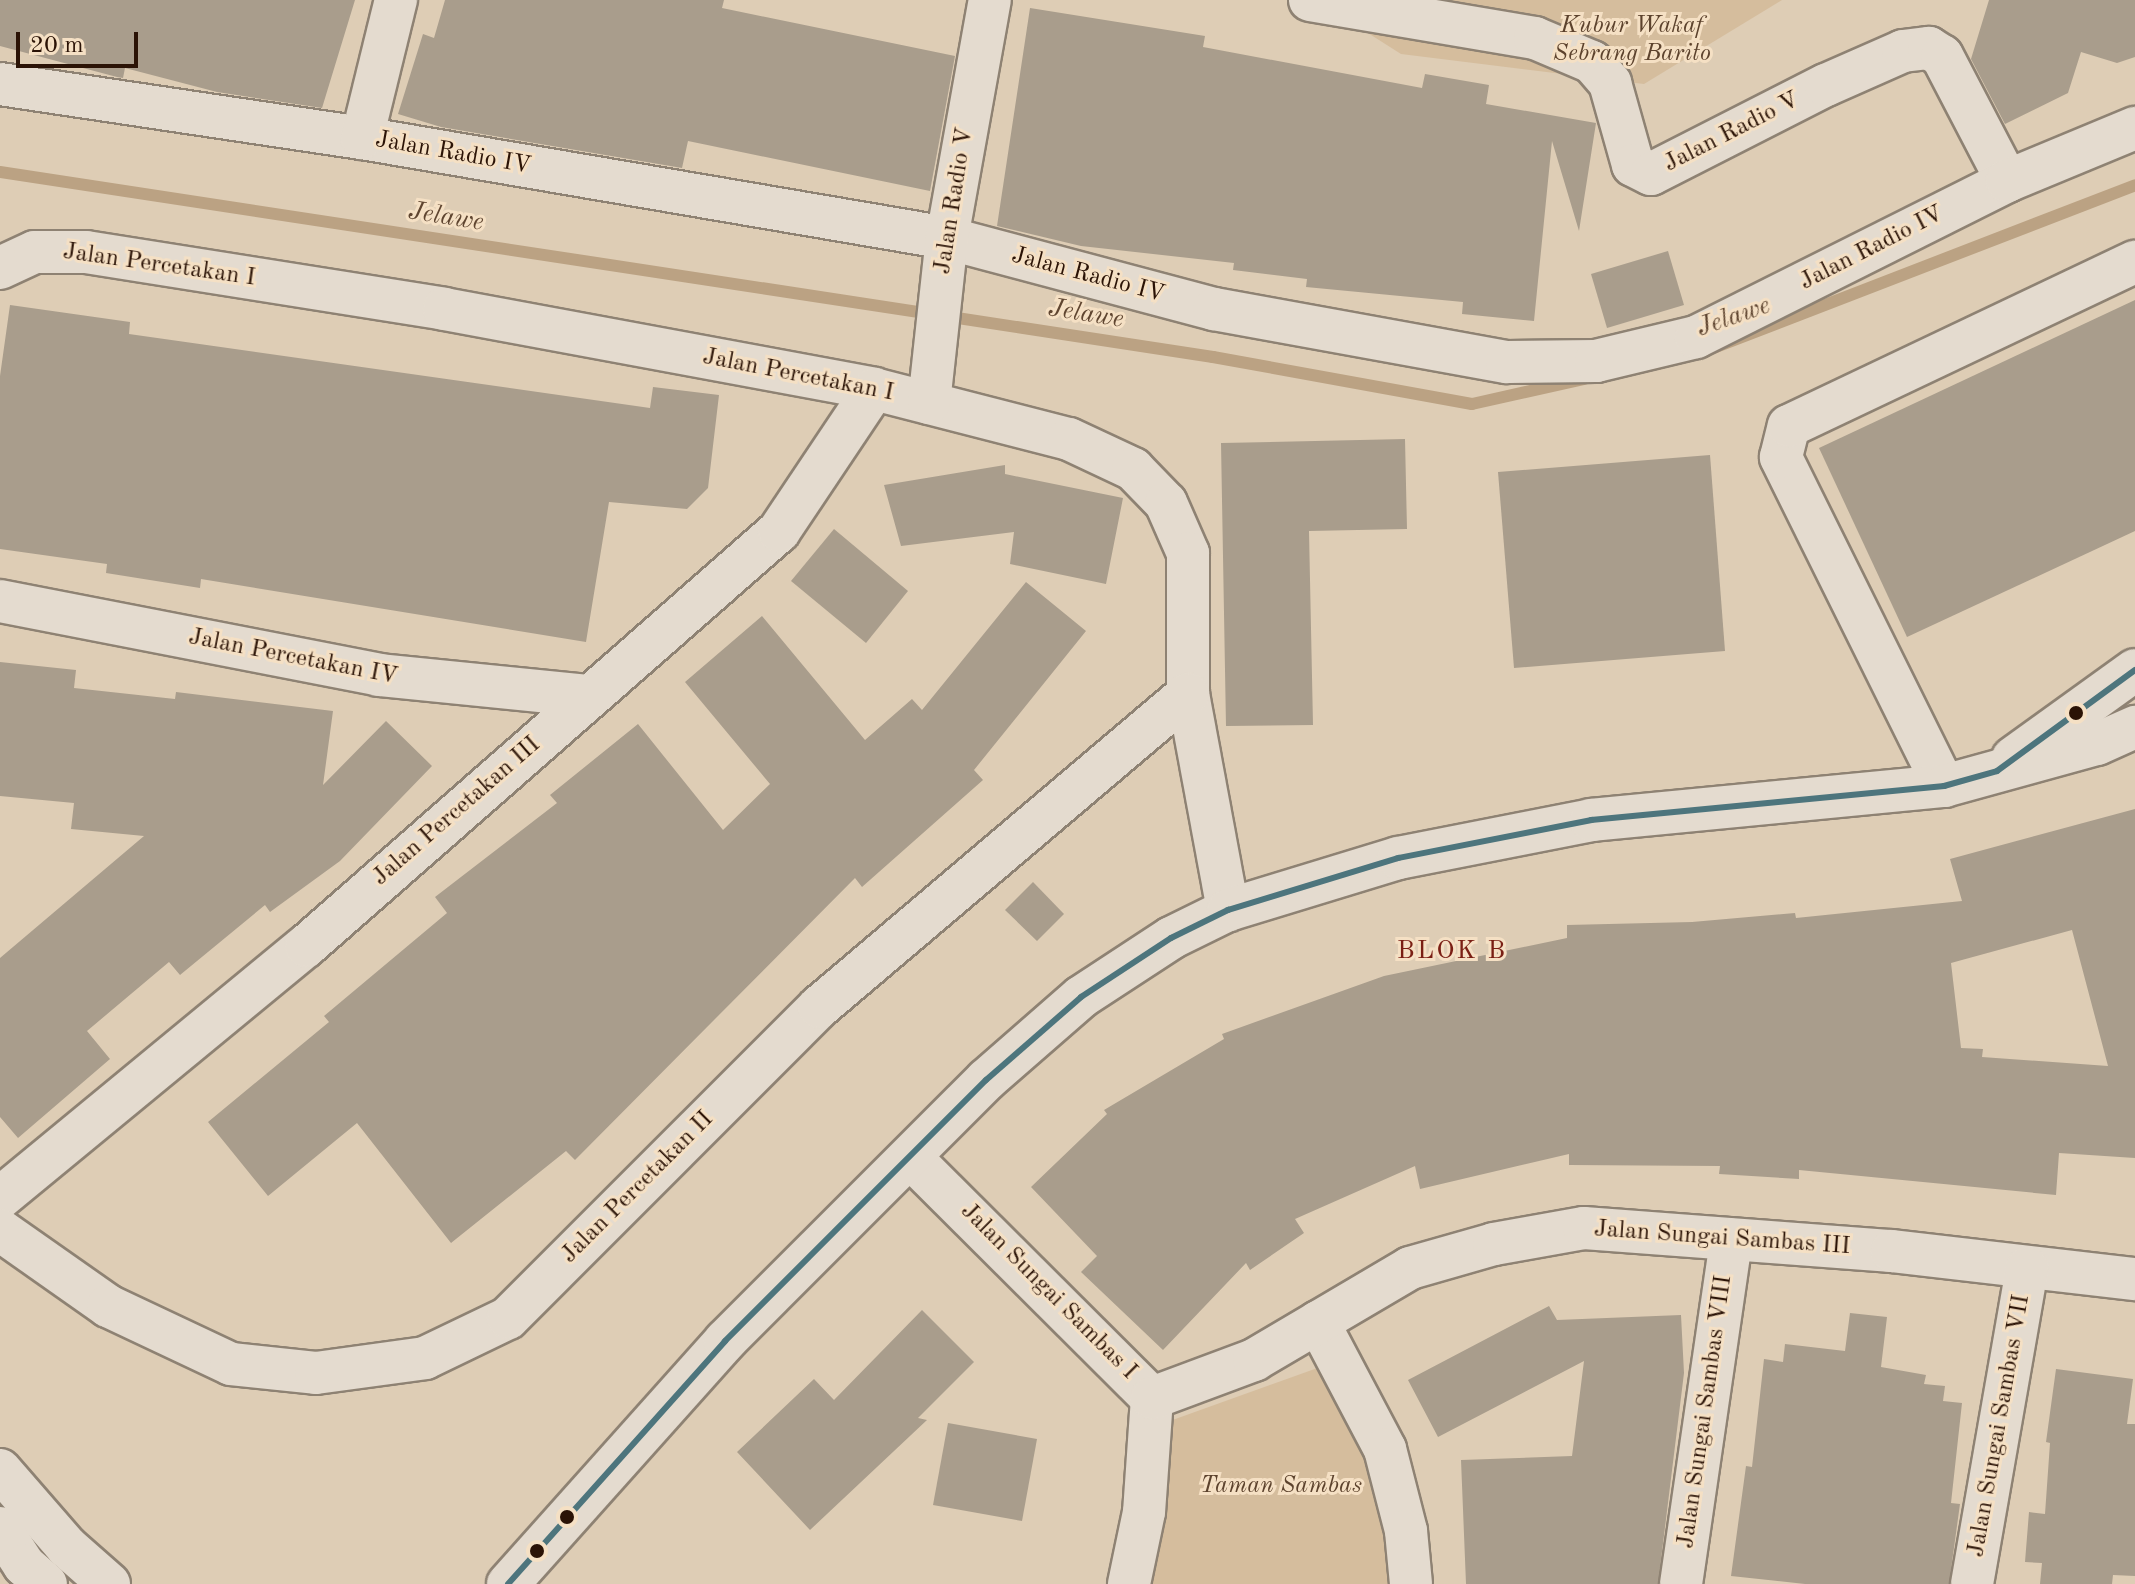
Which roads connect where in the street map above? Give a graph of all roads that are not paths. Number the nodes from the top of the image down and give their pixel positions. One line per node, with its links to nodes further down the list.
1 (396, 0): 6 (street)
2 (990, 0): 8 (street, Jalan Radio V)
3 (1310, 0): 7 (street, Jalan Radio V)
4 (0, 84): 6 (street, Jalan Radio IV)
5 (2135, 128): 7 (street, Jalan Radio IV)
6 (362, 138): 8 (street, Jalan Radio IV)
7 (2007, 181): 8 (street, Jalan Radio IV)
8 (945, 254): 12 (street, Jalan Radio V)
9 (2135, 262): 19 (street)
10 (0, 268): 11 (street, Jalan Percetakan I)
11 (874, 389): 12 (street, Jalan Percetakan I); 16 (street, Jalan Percetakan III)
12 (929, 403): 15 (street, Jalan Percetakan I)
13 (0, 601): 16 (street, Jalan Percetakan IV)
14 (2135, 670): 18 (street)
15 (1188, 694): 20 (street, Jalan Percetakan I); 23 (street, Jalan Percetakan II)
16 (589, 696): 22 (street, Jalan Percetakan III)
17 (2135, 727): 18 (street)
18 (1997, 771): 19 (street)
19 (1944, 786): 20 (street)
20 (1228, 910): 21 (street)
21 (911, 1158): 28 (street, Jalan Sungai Sambas I); 33 (street)
22 (0, 1198)
23 (0, 1230)
24 (1731, 1240): 25 (street, Jalan Sungai Sambas III); 27 (street, Jalan Sungai Sambas III); 36 (street, Jalan Sungai Sambas VIII)
25 (2027, 1268): 26 (street, Jalan Sungai Sambas III); 37 (street, Jalan Sungai Sambas VII)
26 (2135, 1279)
27 (1318, 1322): 28 (street, Jalan Sungai Sambas III); 35 (street)
28 (1152, 1398): 34 (street, Jalan Sungai Sambas I)
29 (0, 1470): 32 (street)
30 (0, 1528): 31 (street)
31 (31, 1578)
32 (109, 1584)
33 (508, 1584)
34 (1129, 1584)
35 (1411, 1584)
36 (1681, 1584)
37 (1972, 1584)

